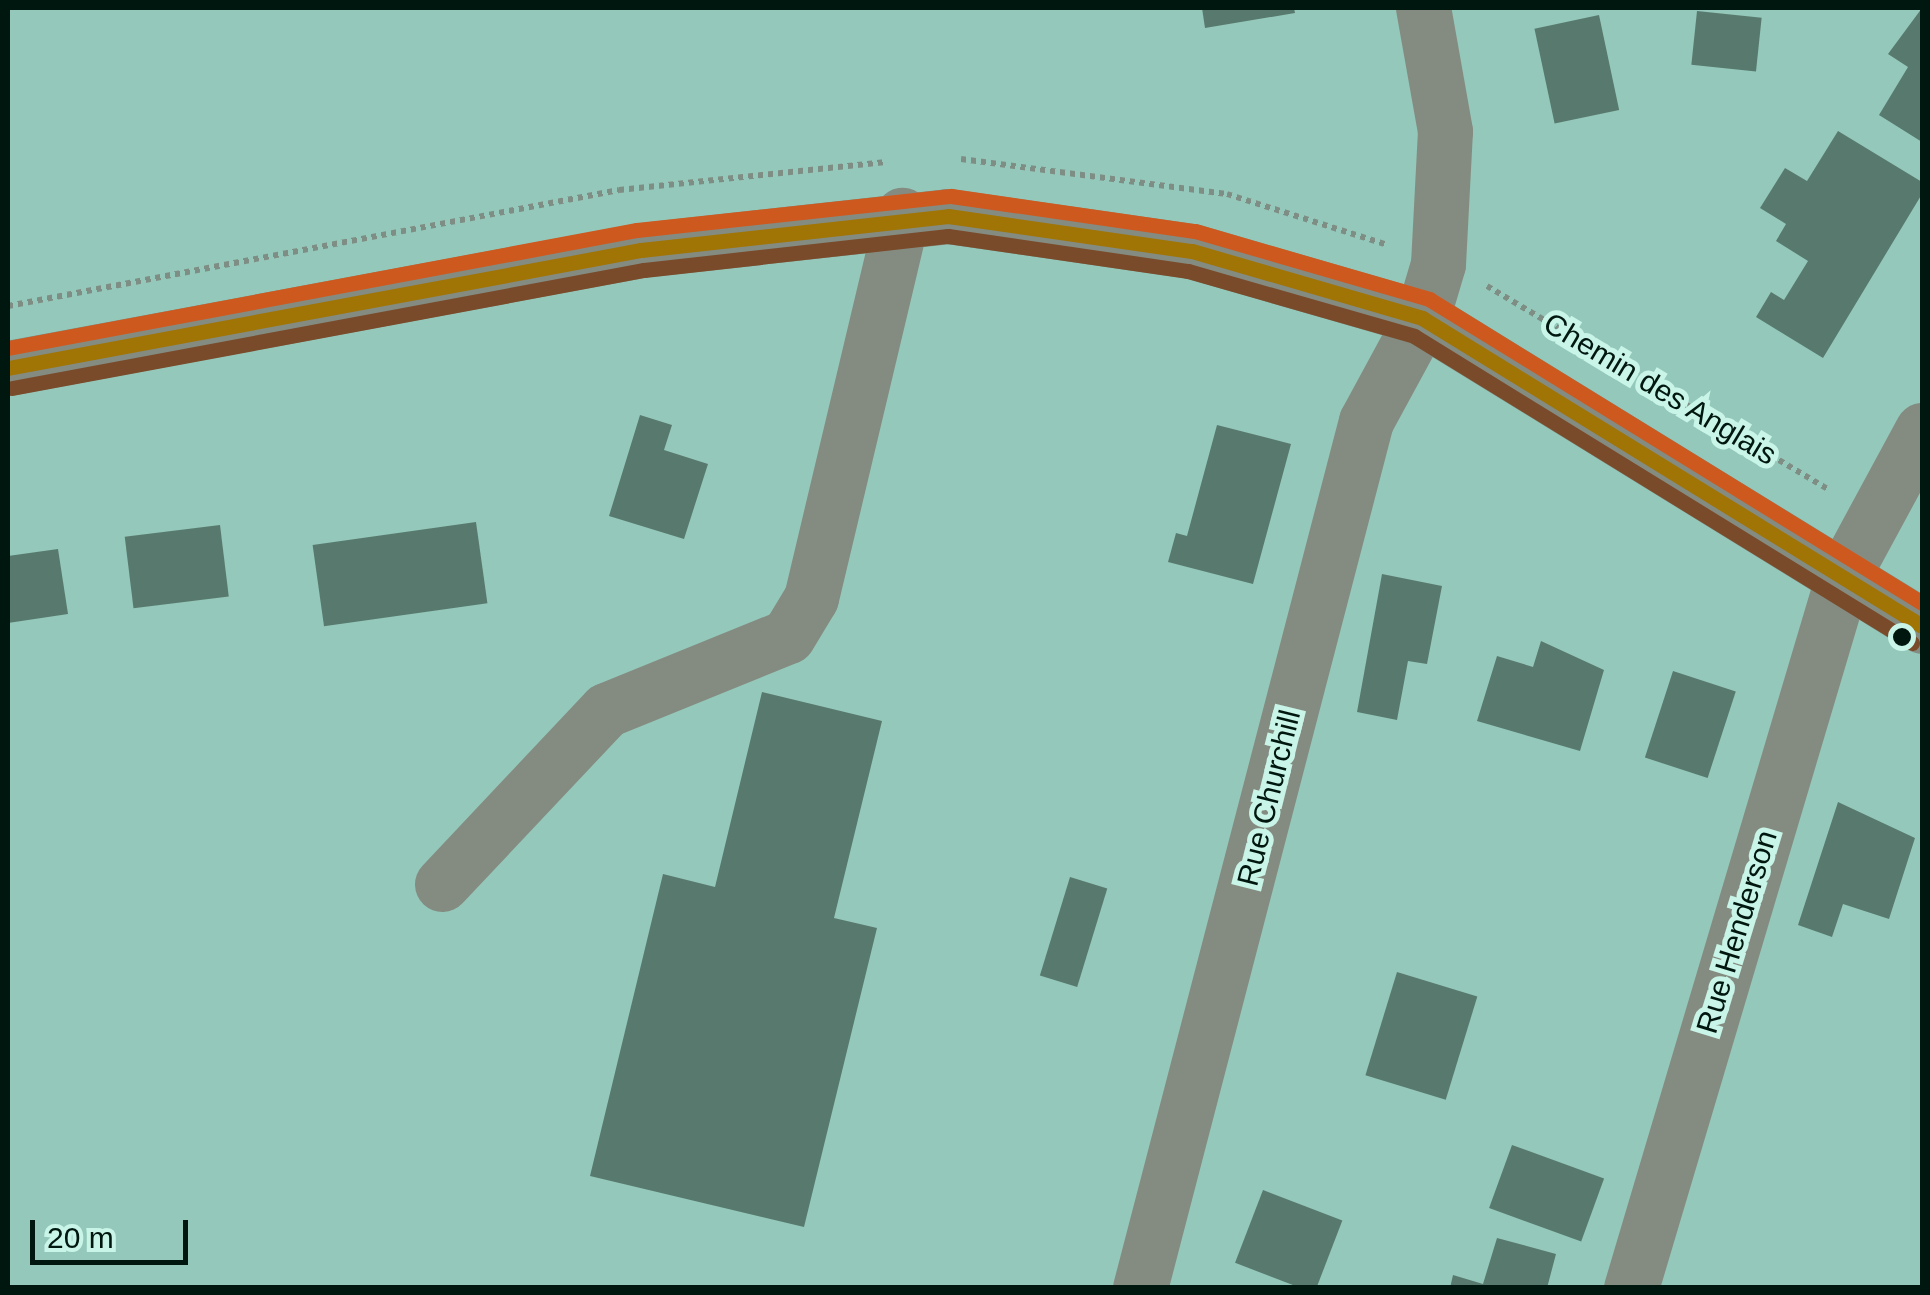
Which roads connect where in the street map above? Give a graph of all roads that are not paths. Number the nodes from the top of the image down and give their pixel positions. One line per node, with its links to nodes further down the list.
1 (1423, 8): 3 (street, Rue Churchill)
2 (902, 215): 3 (street, Chemin des Anglais); 4 (street, Chemin des Anglais); 8 (street)
3 (1422, 318): 6 (street, Chemin des Anglais); 9 (street, Rue Churchill)
4 (8, 368)
5 (1922, 430): 6 (street, Rue Henderson)
6 (1843, 576): 7 (street, Chemin des Anglais); 10 (street, Rue Henderson)
7 (1922, 626)
8 (442, 884)
9 (1140, 1288)
10 (1630, 1288)

